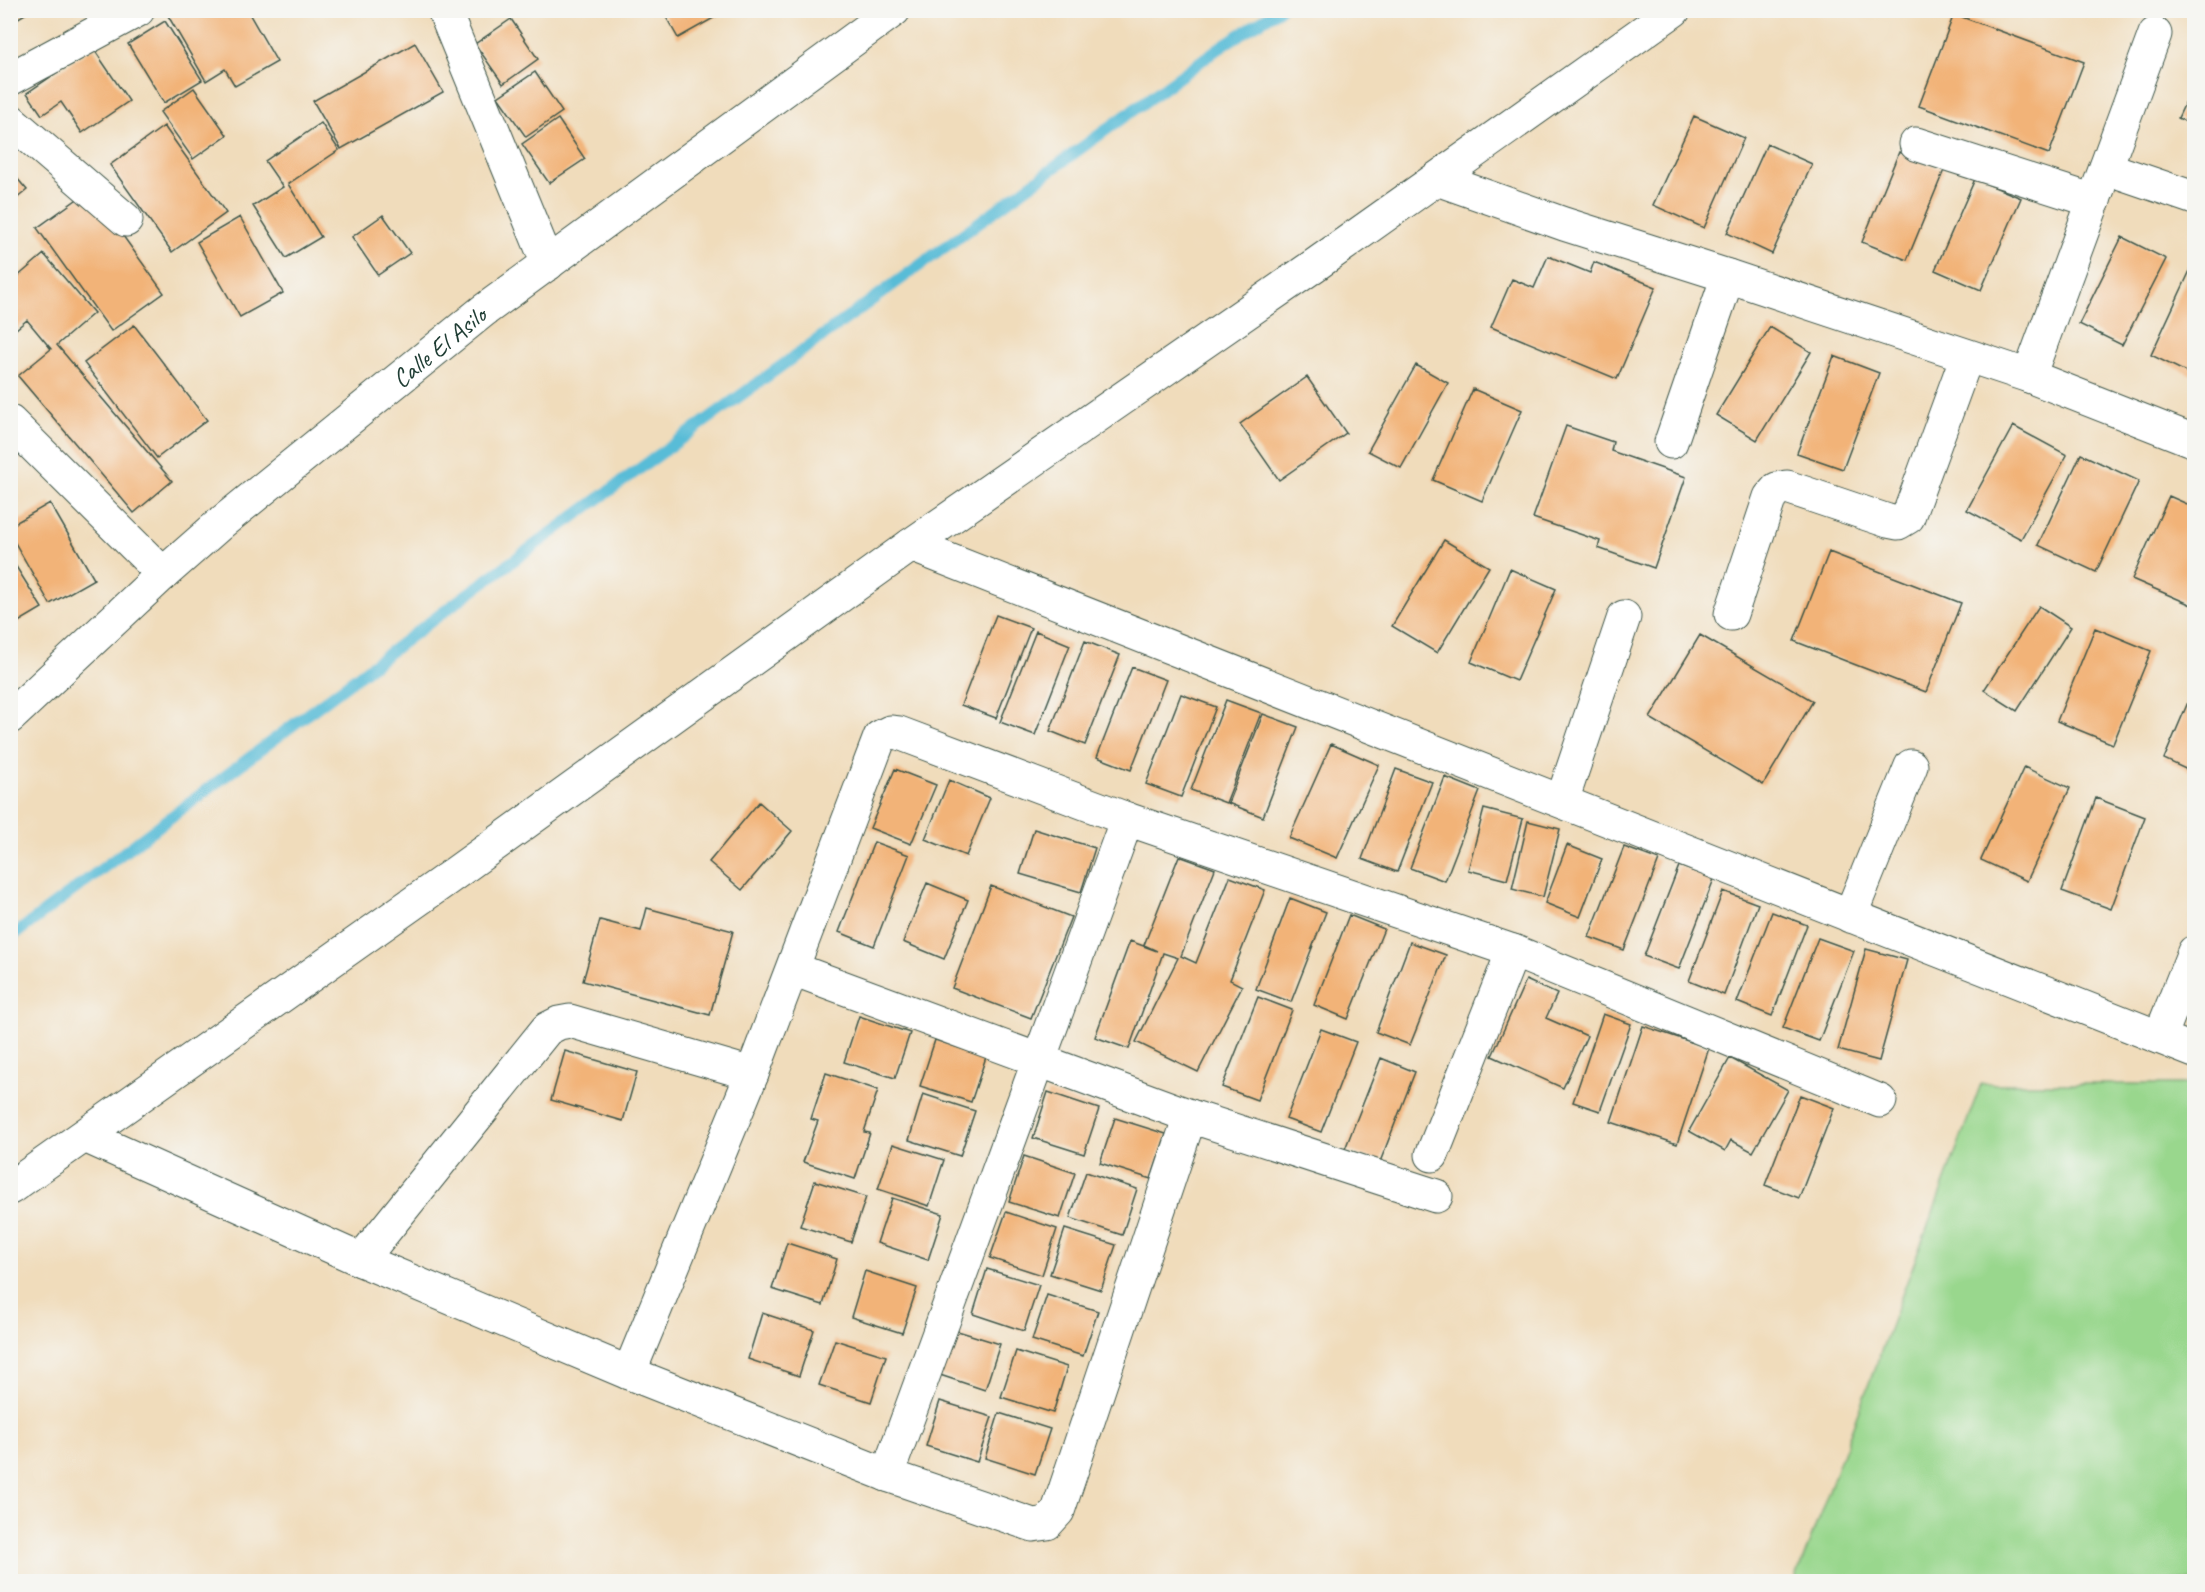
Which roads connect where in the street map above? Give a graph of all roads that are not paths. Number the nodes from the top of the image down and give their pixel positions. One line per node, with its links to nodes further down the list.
1 (138, 10): 6 (street)
2 (444, 10): 14 (street)
3 (894, 10): 14 (street, Calle El Asilo)
4 (1674, 10): 10 (street)
5 (2155, 34): 9 (street)
6 (10, 79)
7 (10, 120): 13 (street)
8 (1916, 144): 12 (street)
9 (2106, 168): 11 (street); 12 (street)
10 (1437, 179): 15 (street); 21 (street)
11 (2194, 198)
12 (2094, 201): 17 (street)
13 (126, 220)
14 (548, 264): 22 (street, Calle El Asilo)
15 (1728, 276): 16 (street); 20 (street)
16 (1967, 356): 17 (street); 23 (street)
17 (2029, 376): 19 (street)
18 (10, 422): 22 (street)
19 (2194, 441)
20 (1671, 442)
21 (911, 545): 27 (street); 39 (street)
22 (163, 574): 25 (street, Calle El Asilo)
23 (1731, 614)
24 (1624, 617): 27 (street)
25 (10, 717)
26 (1911, 766): 29 (street)
27 (1562, 801): 29 (street)
28 (1127, 819): 30 (street); 32 (street); 35 (street)
29 (1851, 916): 33 (street)
30 (1513, 951): 37 (street); 40 (street)
31 (2194, 952): 33 (street)
32 (793, 969): 35 (street); 36 (street)
33 (2160, 1037): 34 (street)
34 (2194, 1051)
35 (1038, 1060): 38 (street); 45 (street)
36 (752, 1074): 43 (street); 44 (street)
37 (1880, 1101)
38 (1190, 1116): 42 (street); 45 (street)
39 (86, 1136): 41 (street); 43 (street)
40 (1432, 1155)
41 (10, 1188)
42 (1436, 1196)
43 (361, 1260): 44 (street)
44 (629, 1373): 45 (street)
45 (887, 1474)

